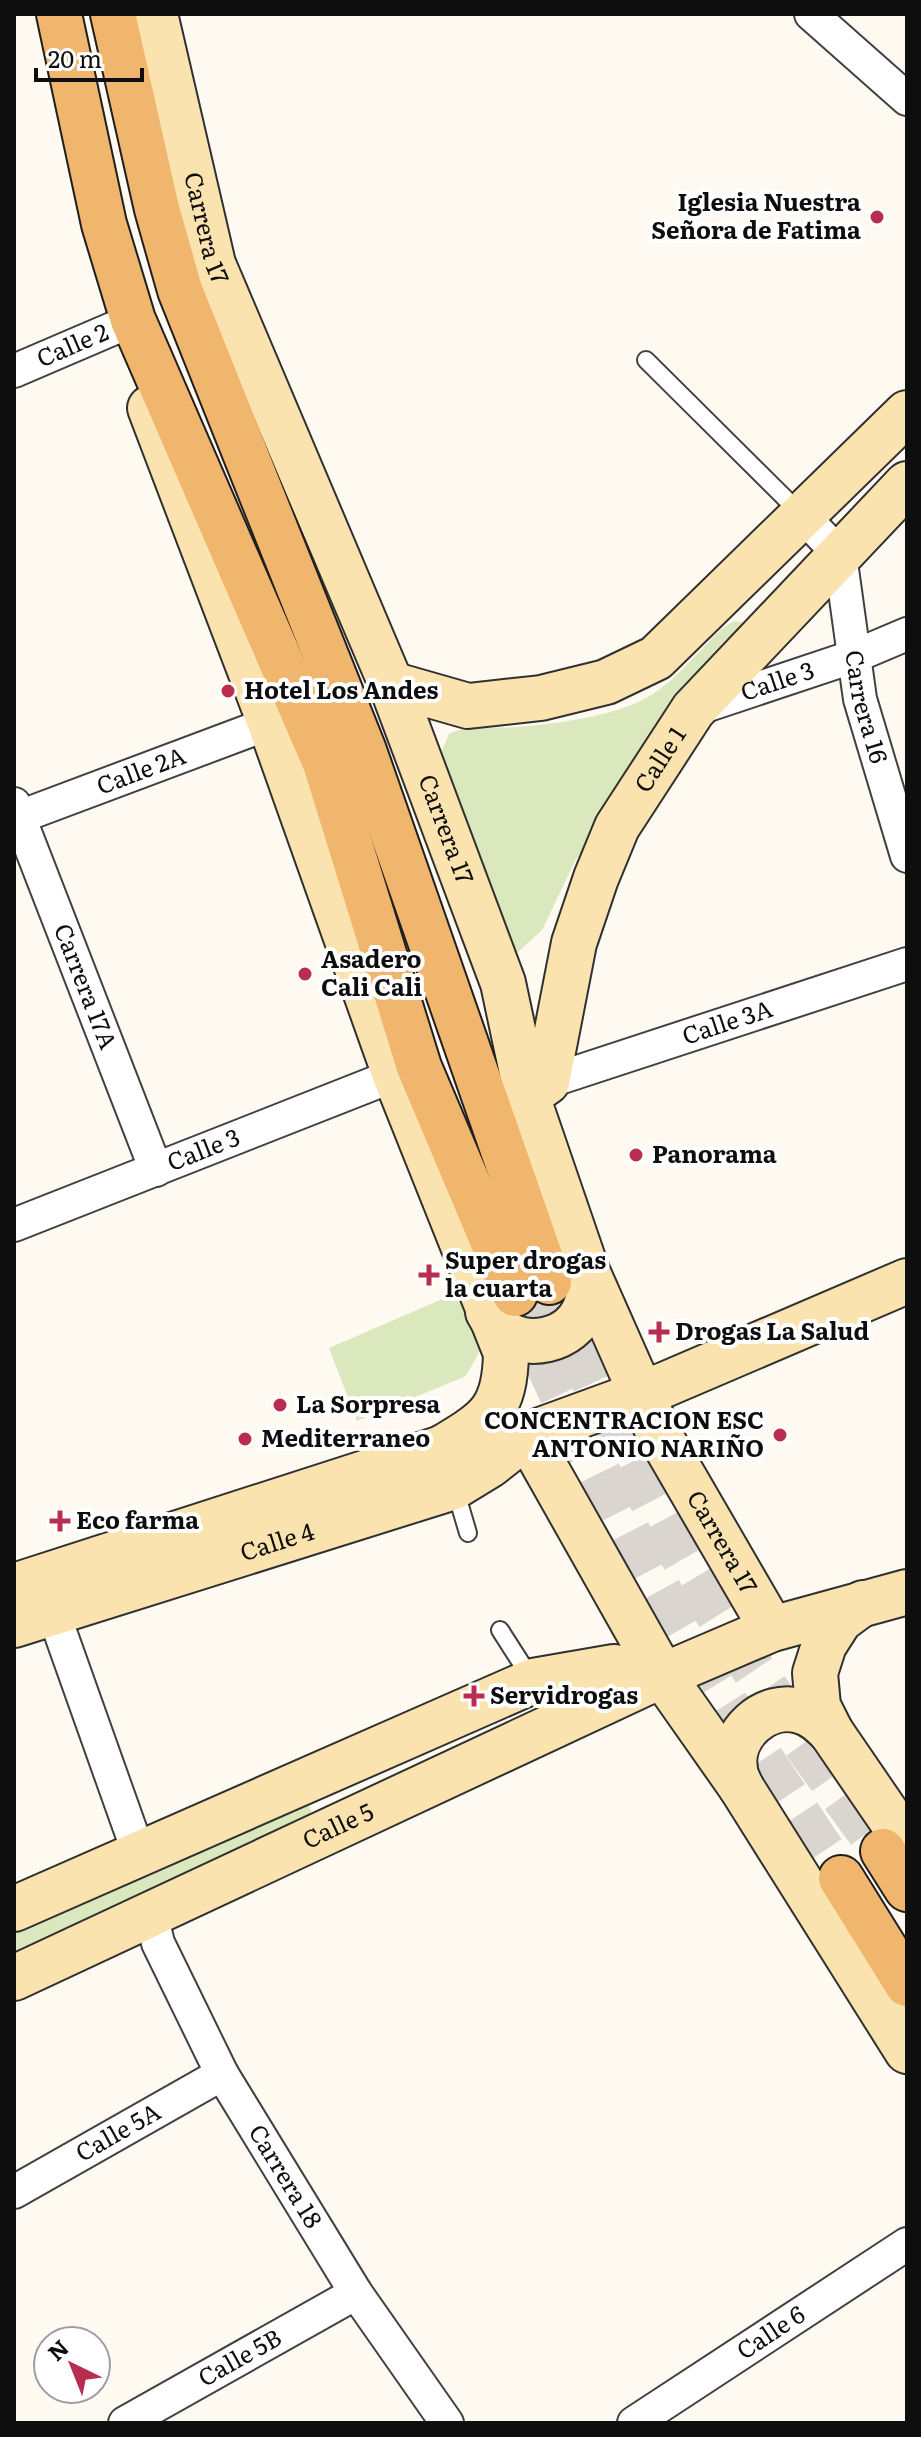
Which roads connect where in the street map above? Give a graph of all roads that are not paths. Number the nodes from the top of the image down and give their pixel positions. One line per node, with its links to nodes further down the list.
1 (59, 14): 6 (main road, Carrera 17)
2 (113, 14): 26 (main road, Carrera 17)
3 (155, 14): 15 (main road, Carrera 17)
4 (813, 15): 5 (street)
5 (907, 99)
6 (133, 320): 8 (street, Calle 2); 17 (main road); 26 (main road, Carrera 17)
7 (646, 360): 11 (lane)
8 (14, 371)
9 (907, 413): 11 (main road)
10 (907, 484): 12 (main road, Calle 1)
11 (803, 516): 12 (street); 15 (main road)
12 (840, 555): 14 (street, Carrera 16); 16 (main road, Calle 1)
13 (907, 634): 14 (street, Calle 3)
14 (855, 656): 16 (street, Calle 3); 19 (street, Carrera 16)
15 (391, 684): 22 (main road, Carrera 17)
16 (693, 710): 22 (main road, Calle 1)
17 (270, 723): 18 (street, Calle 2A); 21 (main road)
18 (16, 813): 23 (street, Carrera 17A)
19 (907, 856)
20 (907, 964): 22 (street, Calle 3A)
21 (395, 1075): 23 (street, Calle 3); 26 (main road)
22 (537, 1089): 26 (main road, Carrera 17)
23 (156, 1170): 24 (street, Calle 3)
24 (14, 1225)
25 (907, 1281): 27 (main road, Calle 4)
26 (535, 1290): 27 (main road, Carrera 17); 29 (main road)
27 (640, 1393): 28 (main road, Calle 4); 35 (main road, Carrera 17)
28 (527, 1435): 29 (main road, Calle 4); 37 (main road)
29 (448, 1467): 30 (lane); 31 (main road, Calle 4); 34 (main road, Calle 4)
30 (468, 1533)
31 (14, 1586)
32 (907, 1592): 33 (main road, Calle 5)
33 (863, 1603): 35 (main road, Calle 5); 39 (main road)
34 (33, 1618): 42 (street)
35 (772, 1629): 37 (main road, Calle 5)
36 (500, 1630): 38 (lane)
37 (663, 1676): 38 (main road); 40 (main road); 46 (main road, Calle 5)
38 (533, 1681): 42 (main road)
39 (831, 1732): 40 (main road); 41 (main road)
40 (741, 1787): 49 (main road)
41 (895, 1847): 44 (main road)
42 (139, 1854): 45 (main road)
43 (841, 1878): 48 (main road)
44 (907, 1889)
45 (14, 1909)
46 (151, 1914): 47 (main road, Calle 5); 50 (street, Carrera 18)
47 (14, 1978)
48 (907, 1984)
49 (907, 2051)
50 (222, 2074): 51 (street, Calle 5A); 53 (street, Carrera 18)
51 (14, 2192)
52 (907, 2244): 56 (street, Calle 6)
53 (356, 2293): 54 (street, Calle 5B); 55 (street, Carrera 18)
54 (125, 2423)
55 (447, 2423)
56 (634, 2423)

